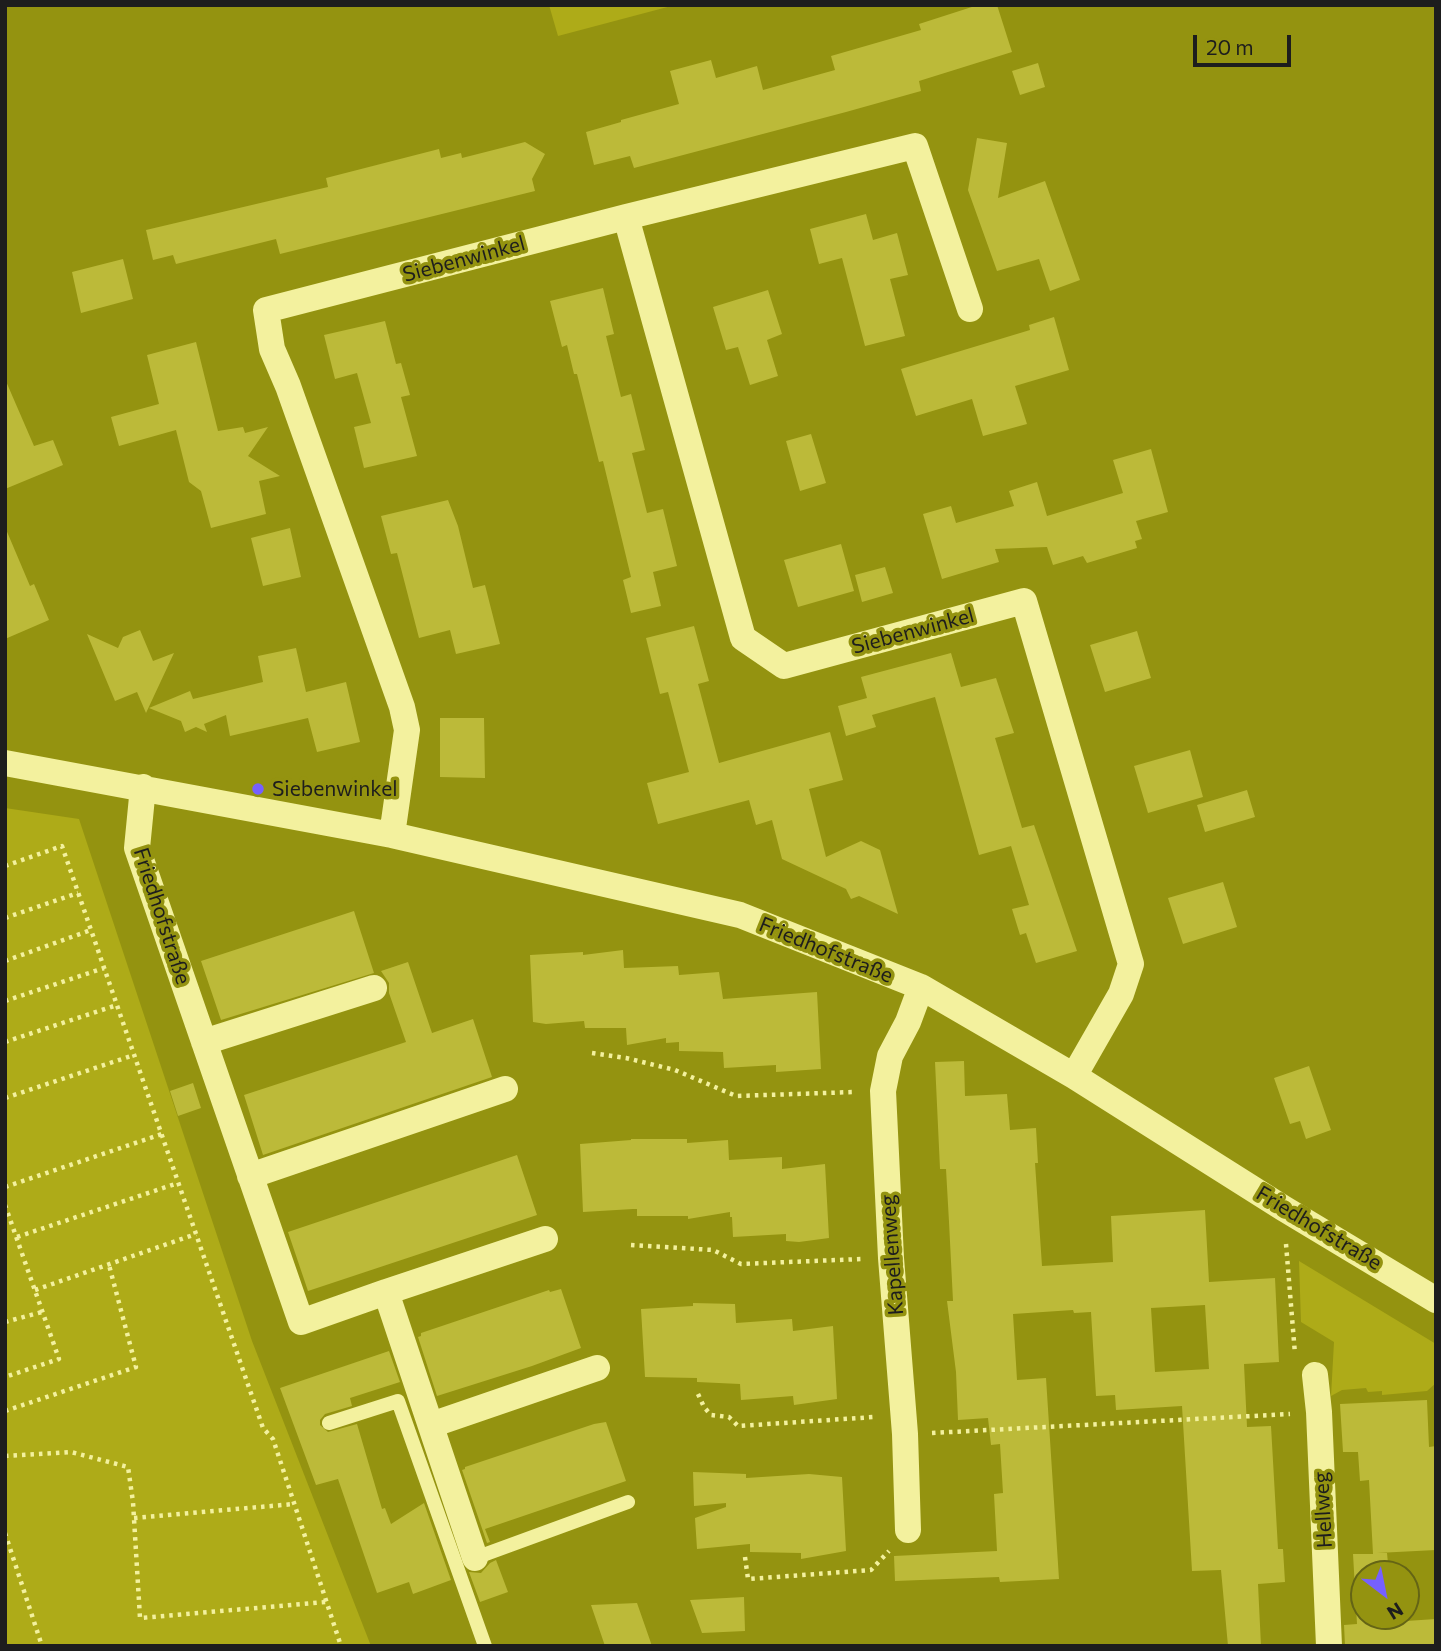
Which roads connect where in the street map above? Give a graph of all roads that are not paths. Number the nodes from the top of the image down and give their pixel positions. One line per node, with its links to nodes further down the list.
1 (626, 217): 2 (street, Siebenwinkel); 5 (street, Siebenwinkel); 9 (street, Siebenwinkel)
2 (970, 309)
3 (5, 763): 4 (street, Friedhofstraße)
4 (143, 787): 5 (street, Friedhofstraße); 8 (street, Friedhofstraße)
5 (392, 835): 6 (street, Friedhofstraße)
6 (921, 987): 9 (street, Friedhofstraße); 20 (street, Kapellenweg)
7 (374, 988): 8 (street)
8 (204, 1042): 11 (street, Friedhofstraße)
9 (1074, 1076): 14 (street, Friedhofstraße)
10 (505, 1089): 11 (street)
11 (250, 1176): 13 (street, Friedhofstraße)
12 (545, 1239): 13 (street, Friedhofstraße)
13 (386, 1292): 18 (street)
14 (1436, 1300)
15 (1305, 1367): 23 (street, Hellweg)
16 (597, 1368): 18 (street)
17 (329, 1423): 22 (lane)
18 (431, 1425): 21 (street)
19 (628, 1502): 21 (lane)
20 (908, 1530)
21 (475, 1558)
22 (485, 1646)
23 (1329, 1646)

